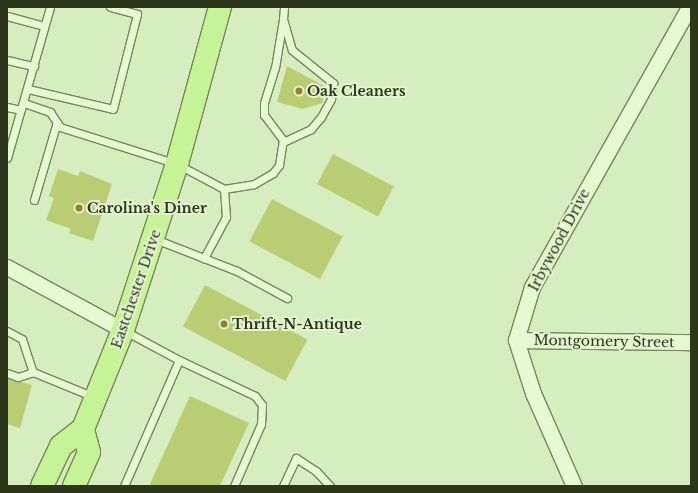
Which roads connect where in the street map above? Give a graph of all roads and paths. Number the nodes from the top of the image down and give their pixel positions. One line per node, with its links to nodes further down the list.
1 (50, 7): 8 (lane)
2 (110, 7): 11 (lane)
3 (220, 7): 17 (main road, Eastchester Drive)
4 (284, 7): 7 (lane)
5 (689, 7): 26 (street, Irbywood Drive)
6 (7, 16): 8 (lane)
7 (283, 19): 15 (lane); 15 (lane)
8 (44, 26): 10 (lane)
9 (7, 60): 10 (lane)
10 (34, 66): 11 (lane)
11 (28, 89): 13 (lane)
12 (7, 107): 13 (lane)
13 (22, 107): 14 (lane); 16 (lane)
14 (57, 122): 17 (lane); 19 (lane)
15 (283, 142): 18 (lane)
16 (8, 154)
17 (177, 164): 18 (lane); 20 (main road, Eastchester Drive)
18 (224, 189): 21 (lane)
19 (34, 200)
20 (153, 238): 21 (lane); 24 (main road, Eastchester Drive)
21 (204, 258): 23 (lane)
22 (7, 267): 24 (street)
23 (287, 298)
24 (123, 330): 28 (lane); 31 (main road, Eastchester Drive)
25 (7, 331): 29 (lane)
26 (516, 340): 27 (street, Montgomery Street); 39 (street)
27 (691, 342)
28 (179, 360): 35 (lane); 36 (lane)
29 (33, 372): 30 (lane); 31 (lane)
30 (7, 373)
31 (96, 398): 32 (main road, Eastchester Drive)
32 (83, 429): 33 (main road, Eastchester Drive); 34 (main road)
33 (42, 486)
34 (74, 486)
35 (124, 486)
36 (234, 486)
37 (283, 486): 38 (lane)
38 (330, 486)
39 (574, 486)

